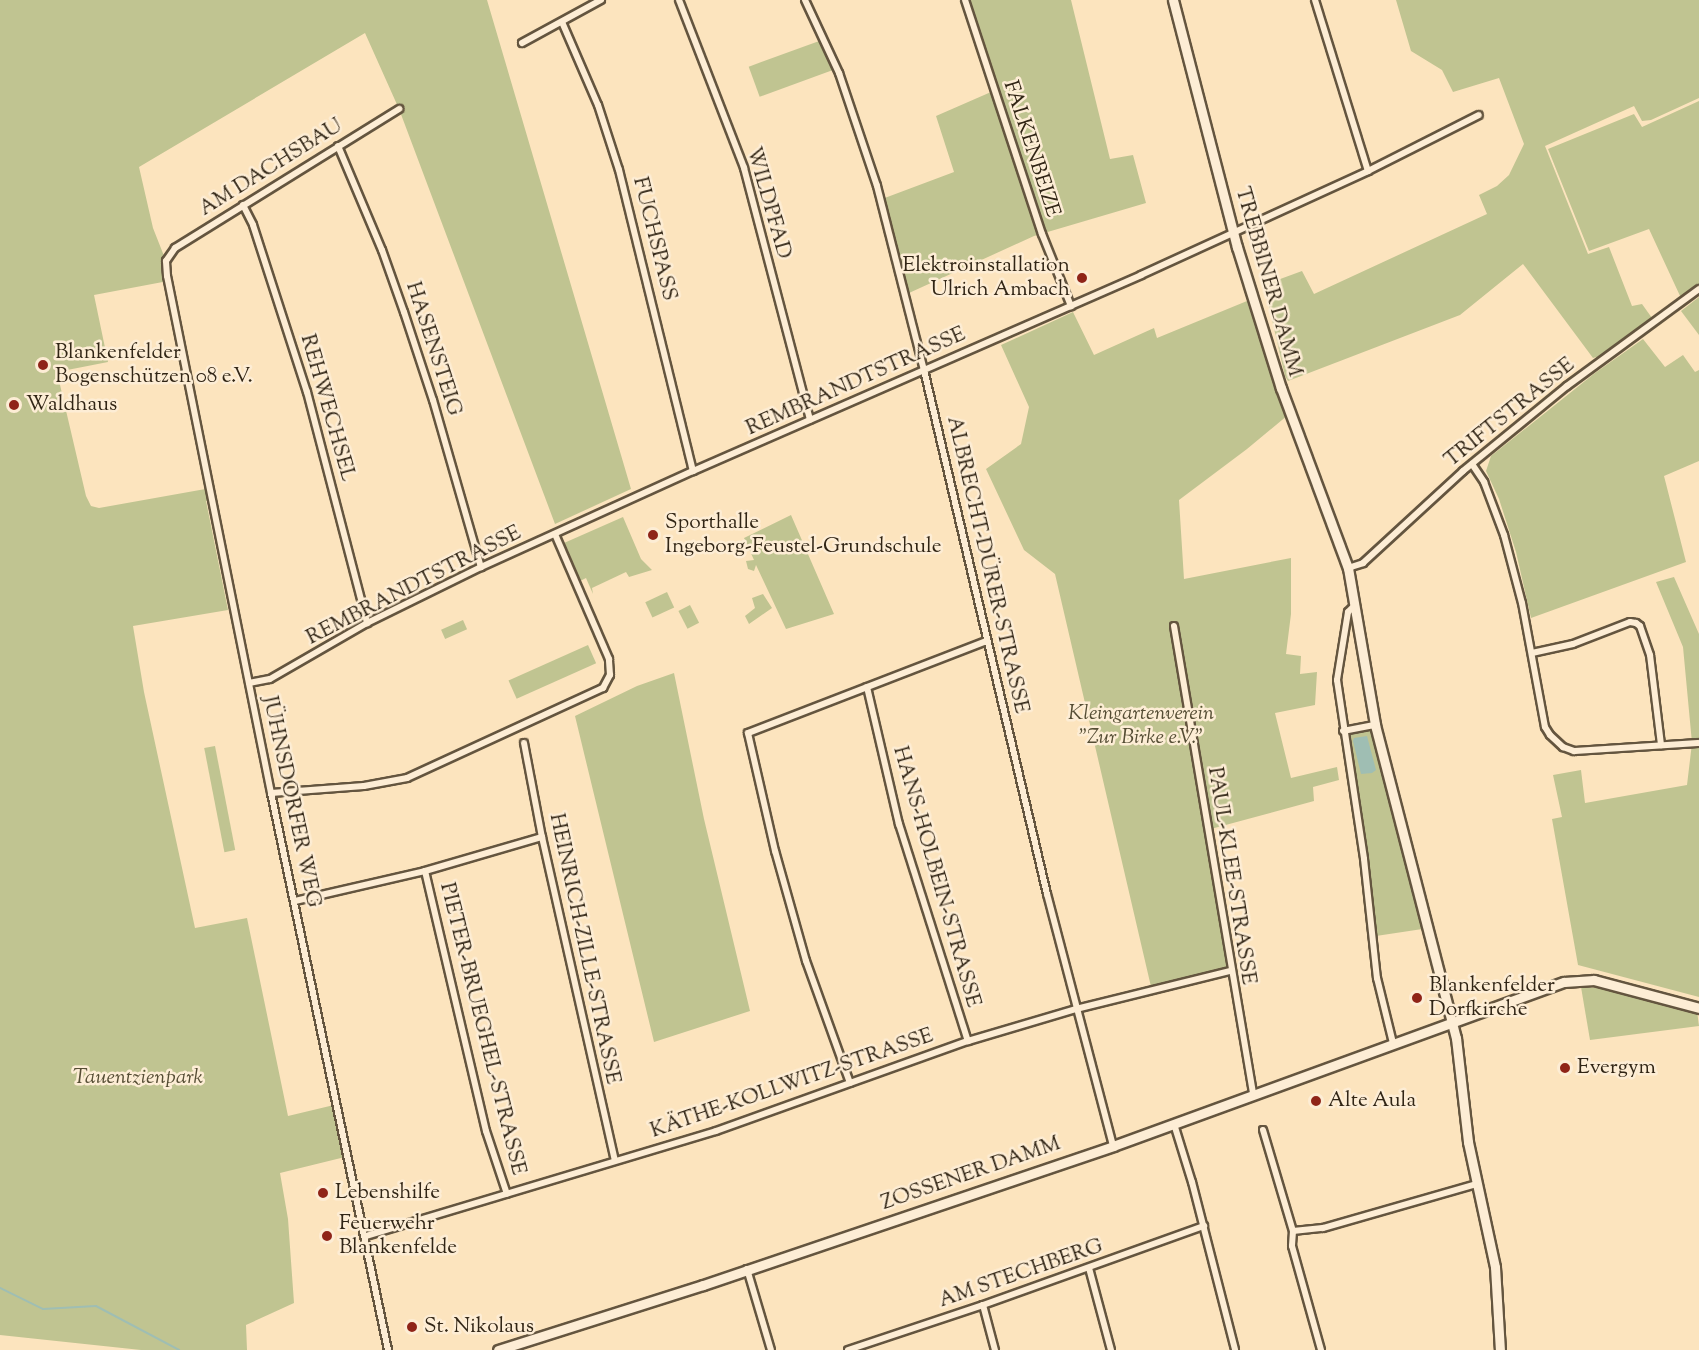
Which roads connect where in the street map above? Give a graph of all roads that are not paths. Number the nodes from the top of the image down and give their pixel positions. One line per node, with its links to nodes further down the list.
1 (601, 0): 7 (street)
2 (679, 0): 19 (street, WILDPFAD)
3 (805, 0): 18 (street, ALBRECHT-DÜRER-STRASSE)
4 (964, 0): 17 (street, FALKENBEIZE)
5 (1173, 0): 14 (main road, TREBBINER DAMM)
6 (1315, 0): 12 (street)
7 (562, 22): 8 (street); 21 (street, FUCHSPASS)
8 (522, 43)
9 (399, 108): 11 (street, AM DACHSBAU)
10 (1479, 116): 12 (street, REMBRANDTSTRASSE)
11 (338, 146): 13 (street, AM DACHSBAU); 23 (street, HASENSTEIG)
12 (1368, 171): 14 (street, REMBRANDTSTRASSE)
13 (243, 205): 15 (street, AM DACHSBAU); 26 (street, REHWECHSEL)
14 (1234, 233): 17 (street, REMBRANDTSTRASSE); 24 (main road, TREBBINER DAMM)
15 (166, 261): 30 (street, JÜHNSDORFER WEG)
16 (1699, 289): 20 (street, TRIFTSTRASSE)
17 (1071, 306): 18 (street, REMBRANDTSTRASSE)
18 (924, 370): 19 (street, REMBRANDTSTRASSE); 28 (street, ALBRECHT-DÜRER-STRASSE)
19 (810, 420): 21 (street, REMBRANDTSTRASSE)
20 (1472, 464): 24 (street, TRIFTSTRASSE); 29 (street)
21 (693, 471): 22 (street, REMBRANDTSTRASSE)
22 (555, 534): 23 (street, REMBRANDTSTRASSE); 37 (street)
23 (481, 567): 26 (street, REMBRANDTSTRASSE)
24 (1348, 568): 25 (main road, TREBBINER DAMM)
25 (1353, 607): 32 (main road, TREBBINER DAMM); 33 (street)
26 (367, 623): 30 (street, REMBRANDTSTRASSE)
27 (1174, 626): 41 (street, PAUL-KLEE-STRASSE)
28 (987, 640): 31 (street); 43 (street, ALBRECHT-DÜRER-STRASSE)
29 (1532, 653): 36 (street); 36 (street)
30 (249, 683): 37 (street, JÜHNSDORFER WEG)
31 (867, 687): 45 (street, HANS-HOLBEIN-STRASSE); 47 (street)
32 (1375, 725): 33 (street); 44 (main road, TREBBINER DAMM)
33 (1343, 731): 46 (street)
34 (524, 743): 38 (street, HEINRICH-ZILLE-STRASSE)
35 (1699, 743): 36 (street)
36 (1660, 745)
37 (271, 793): 40 (street, JÜHNSDORFER WEG)
38 (542, 837): 39 (street); 52 (street, HEINRICH-ZILLE-STRASSE)
39 (426, 871): 40 (street); 54 (street, PIETER-BRUEGHEL-STRASSE)
40 (295, 901): 57 (street, JÜHNSDORFER WEG)
41 (1230, 970): 43 (street, KÄTHE-KOLLWITZ-STRASSE); 48 (street, PAUL-KLEE-STRASSE)
42 (1699, 1008): 44 (main road, ZOSSENER DAMM)
43 (1077, 1009): 45 (street, KÄTHE-KOLLWITZ-STRASSE); 51 (street, ALBRECHT-DÜRER-STRASSE)
44 (1453, 1022): 46 (main road, ZOSSENER DAMM); 53 (main road, TREBBINER DAMM)
45 (968, 1041): 47 (street, KÄTHE-KOLLWITZ-STRASSE)
46 (1394, 1043): 48 (main road, ZOSSENER DAMM)
47 (850, 1083): 52 (street, KÄTHE-KOLLWITZ-STRASSE)
48 (1252, 1095): 49 (main road, ZOSSENER DAMM)
49 (1174, 1124): 51 (main road, ZOSSENER DAMM); 55 (street)
50 (1263, 1130): 56 (street)
51 (1113, 1146): 59 (main road, ZOSSENER DAMM)
52 (615, 1160): 54 (street, KÄTHE-KOLLWITZ-STRASSE)
53 (1476, 1184): 56 (street); 71 (main road, TREBBINER DAMM)
54 (507, 1194): 57 (street, KÄTHE-KOLLWITZ-STRASSE)
55 (1204, 1226): 58 (street, AM STECHBERG); 69 (street)
56 (1293, 1231): 70 (street)
57 (366, 1236): 62 (street, JÜHNSDORFER WEG)
58 (1089, 1268): 60 (street, AM STECHBERG); 68 (street)
59 (747, 1269): 63 (main road, ZOSSENER DAMM); 64 (street)
60 (983, 1305): 61 (street, AM STECHBERG); 67 (street)
61 (878, 1341): 65 (street, AM STECHBERG); 66 (street)
62 (388, 1350)
63 (498, 1350)
64 (771, 1350)
65 (848, 1350)
66 (880, 1350)
67 (995, 1350)
68 (1111, 1350)
69 (1234, 1350)
70 (1321, 1350)
71 (1500, 1350)

